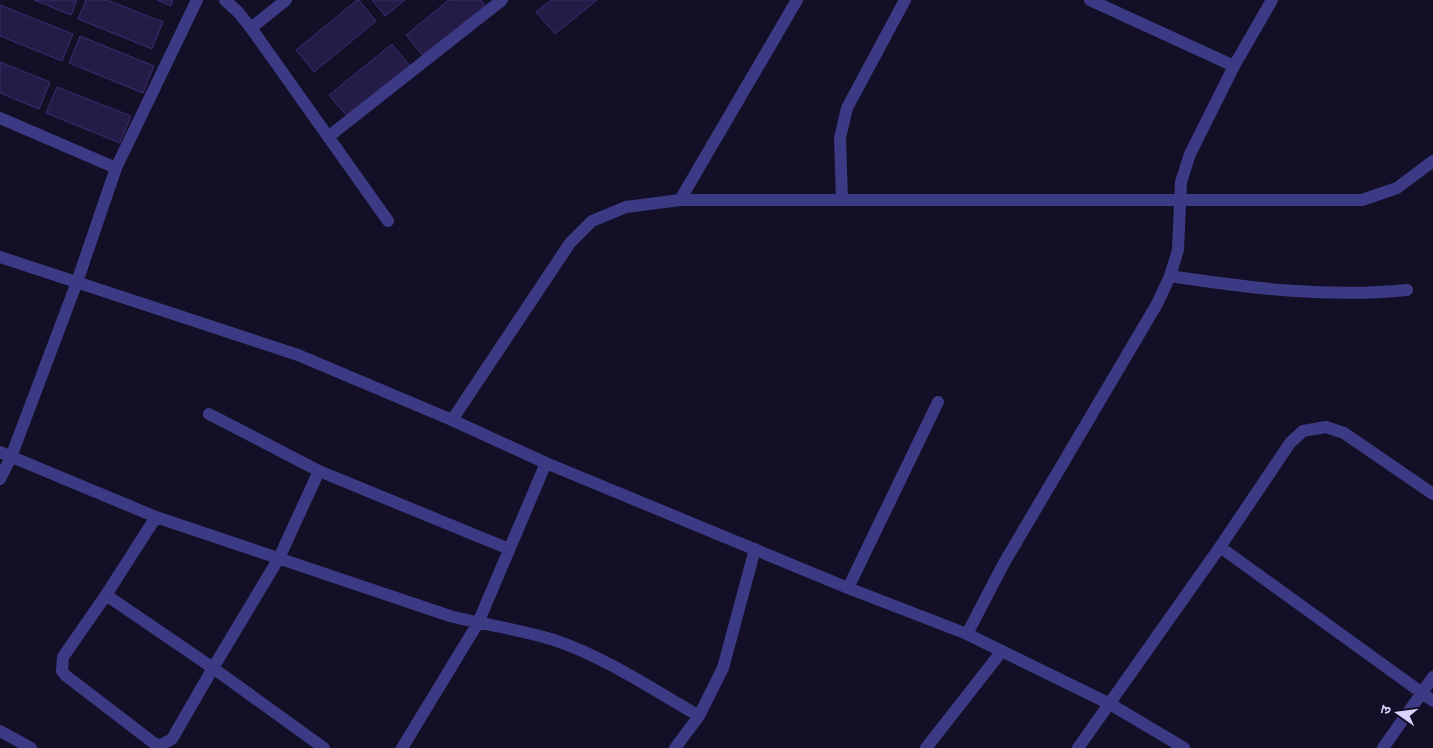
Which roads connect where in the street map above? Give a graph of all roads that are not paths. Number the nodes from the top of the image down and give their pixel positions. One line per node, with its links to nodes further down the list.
1 (197, 0): 14 (street)
2 (225, 0): 9 (street)
3 (286, 0): 9 (street)
4 (502, 0): 12 (street)
5 (797, 0): 16 (street)
6 (905, 0): 17 (street)
7 (1090, 0): 10 (street)
8 (1272, 0): 10 (street)
9 (251, 28): 12 (street)
10 (1234, 66): 15 (street)
11 (0, 118): 14 (street)
12 (328, 136): 18 (street)
13 (1433, 161): 15 (street)
14 (116, 168): 21 (street)
15 (1180, 199): 17 (street); 20 (street)
16 (680, 200): 17 (street); 25 (street)
17 (842, 200)
18 (388, 221)
19 (0, 257): 21 (street)
20 (1170, 276): 22 (street); 39 (street)
21 (77, 282): 25 (street); 26 (street)
22 (1407, 290)
23 (938, 402): 36 (street)
24 (209, 414): 28 (street)
25 (452, 420): 27 (street)
26 (6, 454): 29 (street); 31 (street)
27 (546, 463): 33 (street); 34 (street)
28 (319, 471): 33 (street); 35 (street)
29 (0, 479)
30 (1433, 494): 32 (street)
31 (156, 517): 35 (street); 37 (street)
32 (1220, 548): 43 (street); 45 (street)
33 (509, 549): 38 (street)
34 (755, 549): 36 (street); 46 (street)
35 (279, 558): 38 (street); 41 (street)
36 (848, 588): 39 (street)
37 (106, 595): 41 (street); 41 (street)
38 (478, 623): 46 (street); 50 (street)
39 (966, 634): 40 (street)
40 (1002, 651): 45 (street); 52 (street)
41 (212, 668): 49 (street)
42 (1433, 677): 43 (street)
43 (1422, 693): 44 (street); 55 (street)
44 (1433, 701)
45 (1110, 704): 53 (street); 54 (street)
46 (699, 716): 51 (street)
47 (0, 731): 48 (street)
48 (31, 748)
49 (324, 748)
50 (402, 748)
51 (675, 748)
52 (926, 748)
53 (1078, 748)
54 (1184, 748)
55 (1383, 748)

